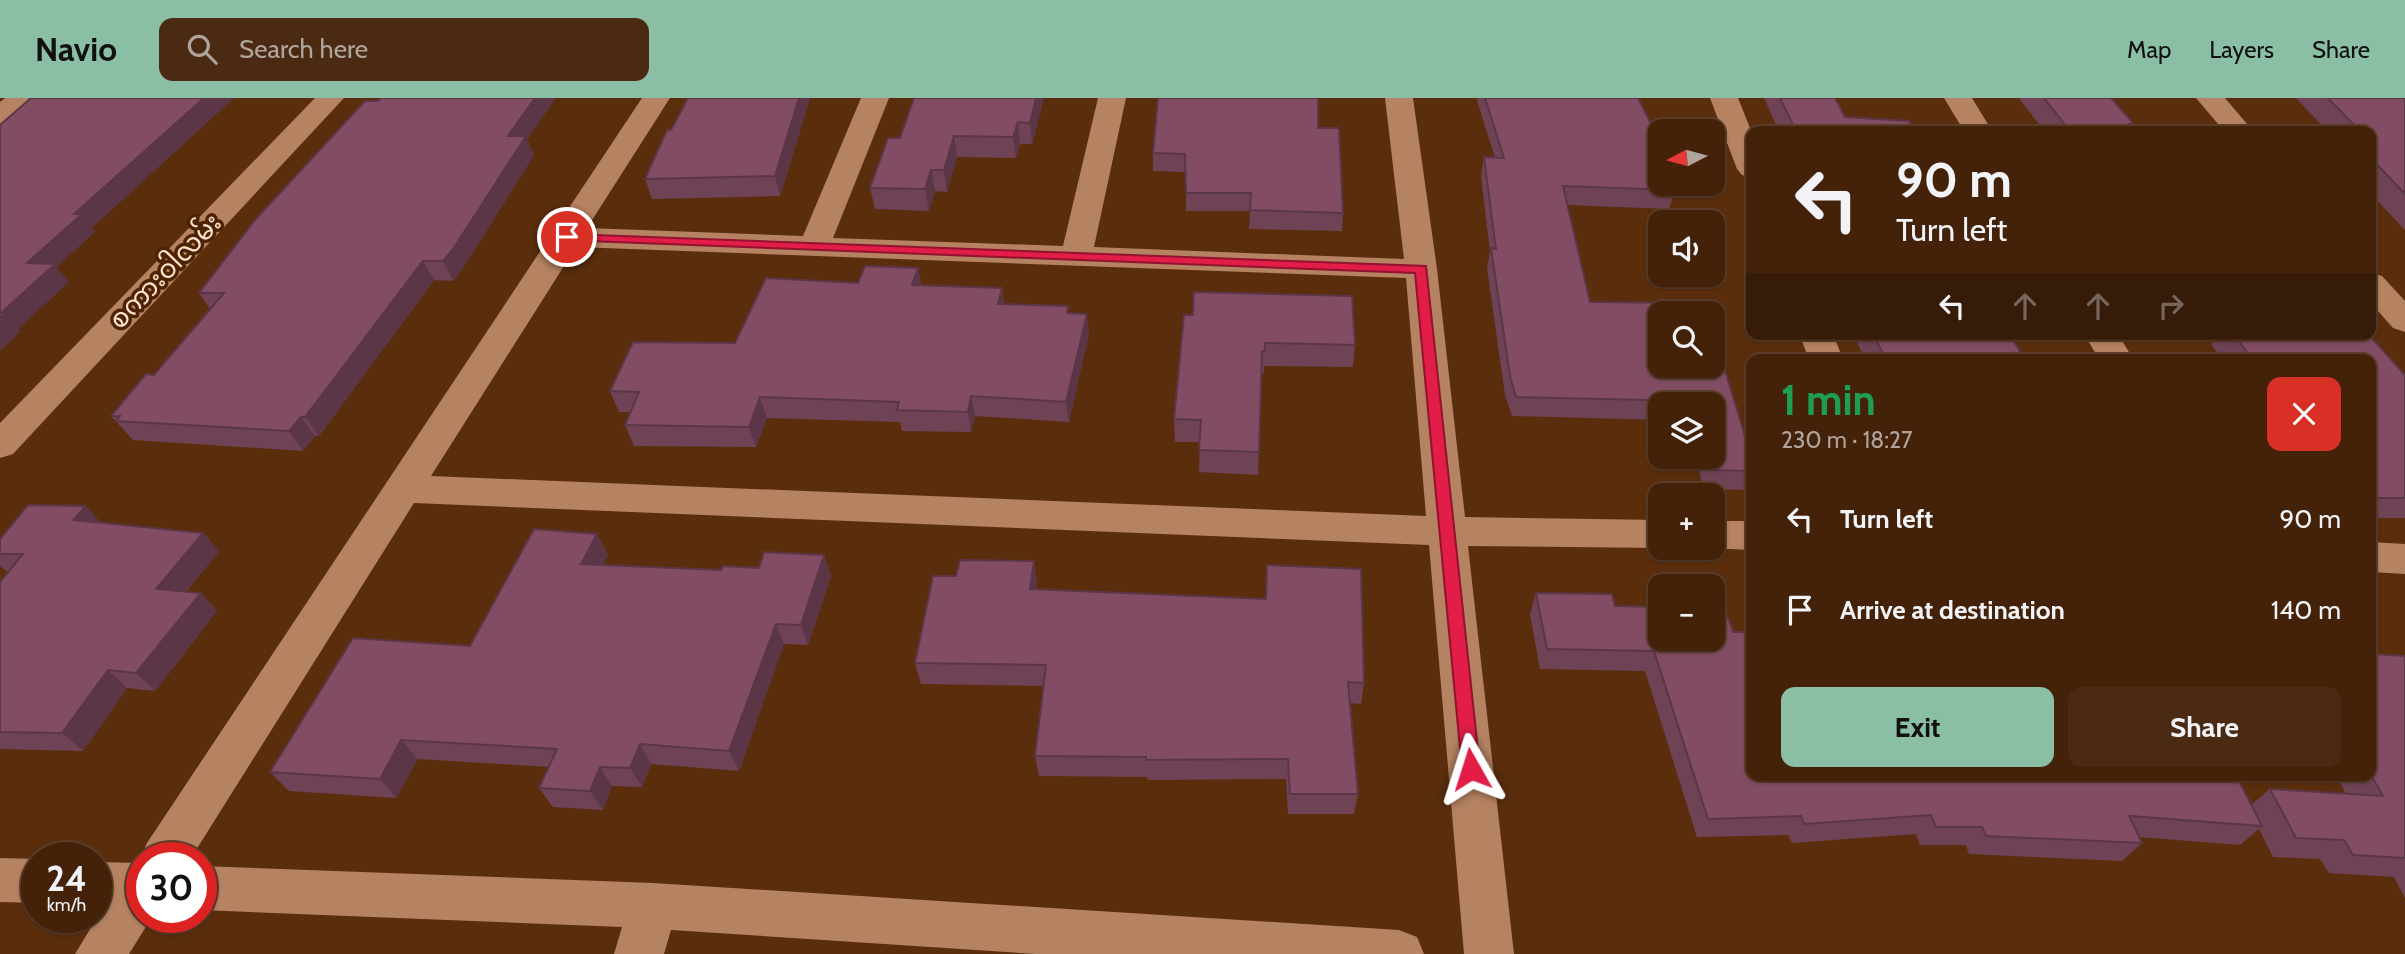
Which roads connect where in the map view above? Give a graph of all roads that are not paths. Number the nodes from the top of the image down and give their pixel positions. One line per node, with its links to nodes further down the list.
1 (22, 98): 10 (street)
2 (330, 98): 20 (street, စကားဝါလမ်း)
3 (656, 98): 14 (street)
4 (875, 98): 15 (street)
5 (1112, 98): 16 (street)
6 (1399, 98): 17 (street)
7 (1724, 98): 13 (street)
8 (1958, 98): 11 (street)
9 (2210, 98): 12 (street)
10 (0, 116)
11 (1975, 126)
12 (2235, 126)
13 (1746, 154)
14 (567, 237): 15 (street); 21 (street)
15 (814, 247): 16 (street)
16 (1076, 257): 17 (street)
17 (1421, 269): 22 (street)
18 (2376, 288): 19 (street)
19 (2405, 321)
20 (0, 445)
21 (404, 489): 22 (street); 28 (street)
22 (1447, 531): 23 (street); 37 (street)
23 (1648, 534)
24 (1725, 535): 25 (street)
25 (1746, 536)
26 (2376, 557): 27 (street)
27 (2405, 559)
28 (173, 842)
29 (0, 880): 30 (street)
30 (21, 881)
31 (217, 889): 32 (street)
32 (653, 906): 35 (street); 36 (street)
33 (126, 913): 34 (street)
34 (100, 954)
35 (639, 954)
36 (1399, 954)
37 (1489, 954)

